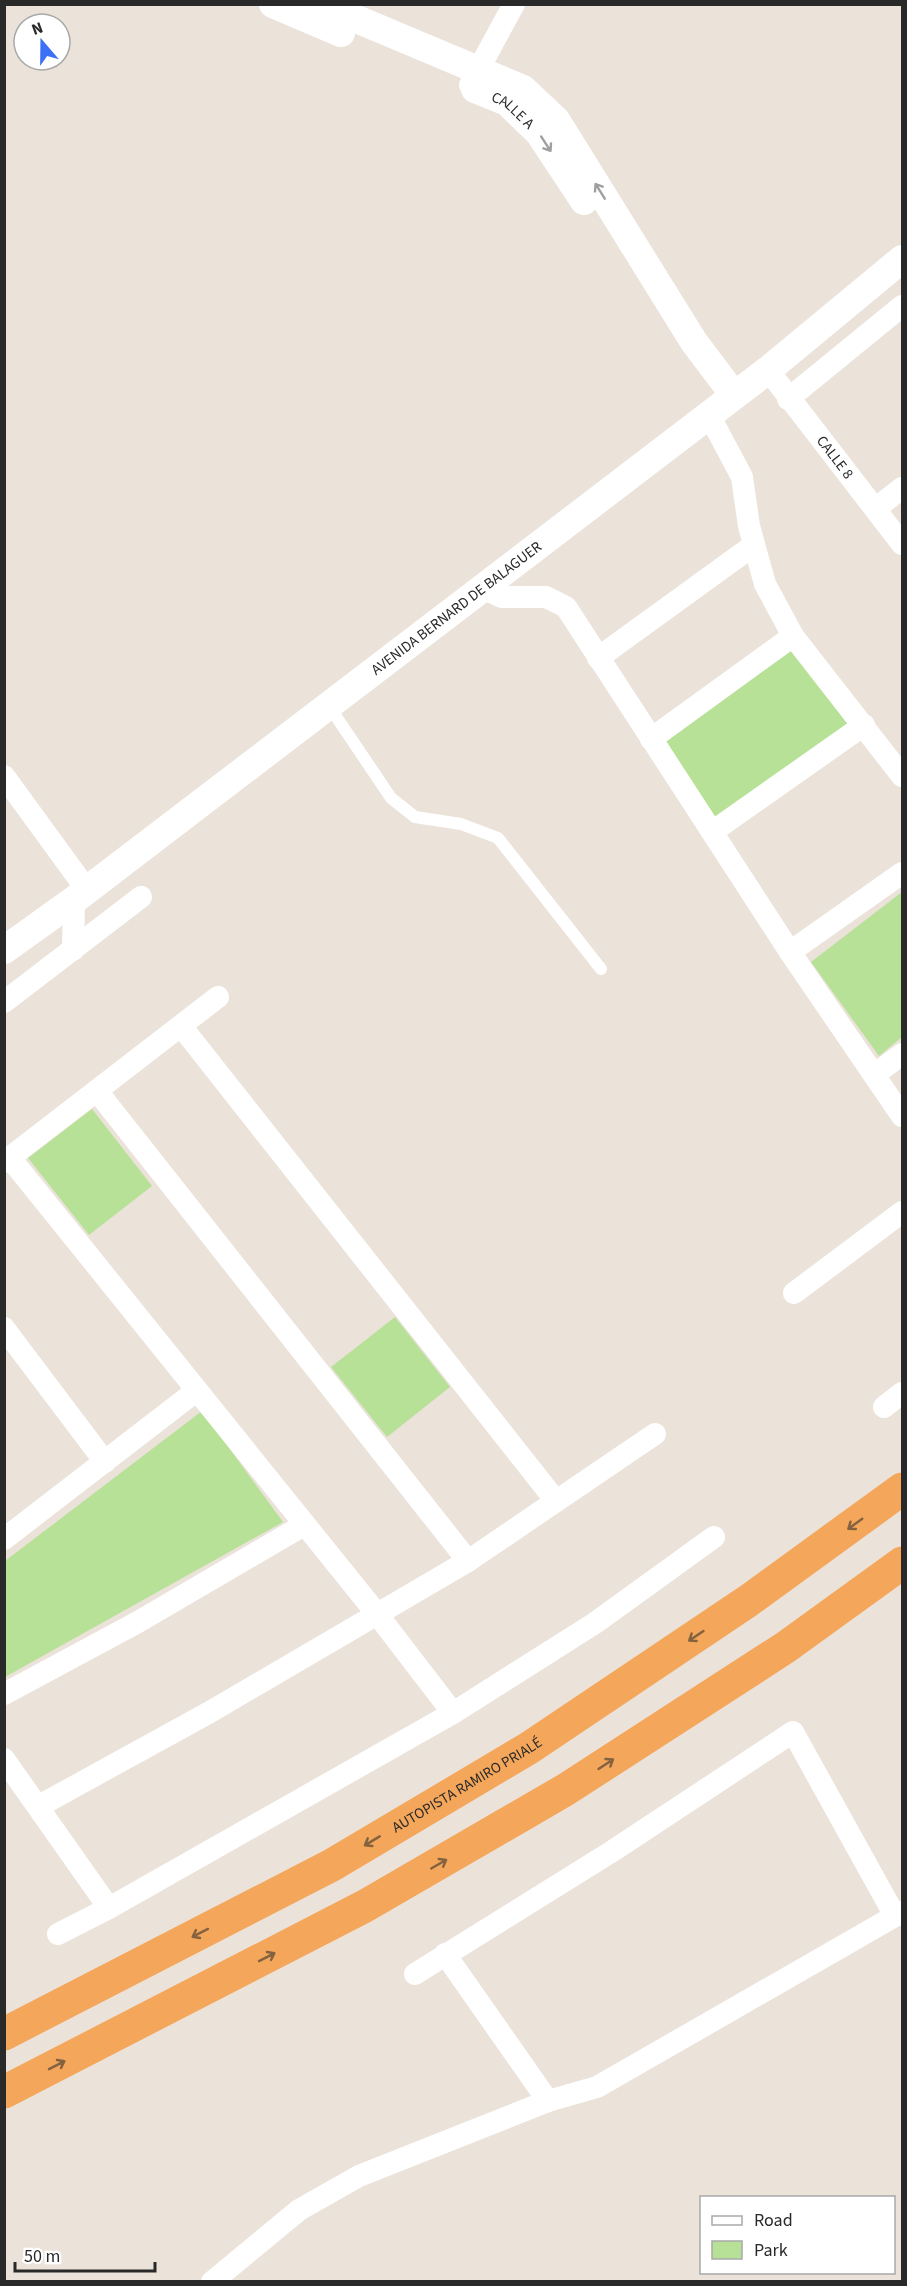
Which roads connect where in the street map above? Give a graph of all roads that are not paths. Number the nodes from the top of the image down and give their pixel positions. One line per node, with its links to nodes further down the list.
1 (273, 4): 4 (street, CALLE A)
2 (321, 4): 4 (street, CALLE A)
3 (514, 4): 4 (street)
4 (473, 78): 8 (street, CALLE A)
5 (903, 260): 7 (street, AVENIDA BERNARD DE BALAGUER)
6 (903, 306): 9 (street)
7 (768, 370): 8 (street, AVENIDA BERNARD DE BALAGUER); 9 (street, CALLE 8)
8 (734, 395): 10 (street, AVENIDA BERNARD DE BALAGUER)
9 (788, 399): 12 (street, CALLE 8)
10 (709, 415): 14 (street); 15 (street, AVENIDA BERNARD DE BALAGUER)
11 (903, 488): 12 (street)
12 (875, 509): 13 (street, CALLE 8)
13 (903, 544)
14 (754, 545): 16 (street); 17 (street)
15 (482, 588): 17 (street); 18 (street, AVENIDA BERNARD DE BALAGUER)
16 (793, 636): 19 (street); 20 (street)
17 (598, 658): 20 (street)
18 (328, 705): 25 (street, AVENIDA BERNARD DE BALAGUER); 30 (lane)
19 (864, 725): 22 (street); 23 (street)
20 (651, 739): 23 (street)
21 (4, 776): 25 (street)
22 (903, 776)
23 (712, 831): 29 (street)
24 (903, 873): 29 (street)
25 (81, 895): 27 (street, AVENIDA BERNARD DE BALAGUER); 28 (street)
26 (141, 897): 28 (street)
27 (4, 950)
28 (73, 950): 32 (street)
29 (790, 952): 35 (street)
30 (601, 969)
31 (218, 997): 33 (street)
32 (4, 1002)
33 (181, 1026): 36 (street); 48 (street)
34 (903, 1054): 35 (street)
35 (874, 1075): 37 (street)
36 (97, 1091): 38 (street); 52 (street)
37 (903, 1116)
38 (7, 1160): 42 (street)
39 (903, 1212): 40 (street)
40 (794, 1293)
41 (4, 1328): 46 (street)
42 (196, 1391): 46 (street); 49 (street)
43 (903, 1393): 44 (street)
44 (884, 1407)
45 (655, 1434): 48 (street)
46 (105, 1462): 51 (street)
47 (903, 1489): 64 (highway, AUTOPISTA RAMIRO PRIALÉ, one-way to 64)
48 (556, 1501): 52 (street)
49 (304, 1525): 54 (street); 55 (street)
50 (714, 1537): 56 (street)
51 (4, 1539)
52 (468, 1561): 54 (street)
53 (903, 1563): 65 (highway, one-way to 53)
54 (377, 1614): 56 (street); 58 (street)
55 (4, 1694)
56 (453, 1713): 59 (street)
57 (4, 1758): 58 (street)
58 (39, 1806): 59 (street)
59 (109, 1908): 61 (street)
60 (899, 1914): 62 (street); 66 (street)
61 (58, 1934)
62 (445, 1954): 63 (street); 66 (street)
63 (415, 1974)
64 (4, 2034)
65 (4, 2092)
66 (548, 2101): 67 (street)
67 (212, 2282)

